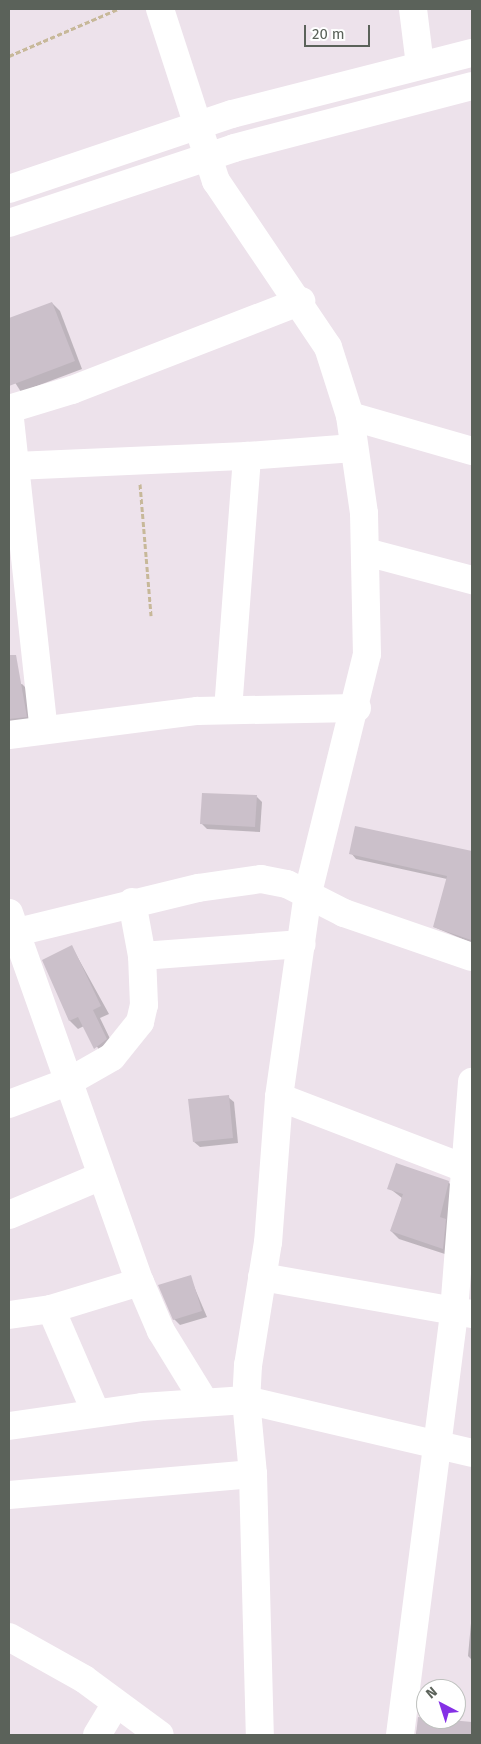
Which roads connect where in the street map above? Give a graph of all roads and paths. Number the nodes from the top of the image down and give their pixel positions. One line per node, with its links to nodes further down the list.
1 (118, 9): 5 (path)
2 (160, 9): 8 (street)
3 (413, 9): 6 (street)
4 (472, 52): 6 (street)
5 (9, 56)
6 (420, 65): 8 (street)
7 (472, 86): 9 (street)
8 (198, 126): 9 (street); 10 (street)
9 (208, 156): 11 (street); 12 (street)
10 (9, 189)
11 (9, 223)
12 (301, 301): 13 (street); 14 (street)
13 (9, 410): 19 (street)
14 (350, 416): 15 (street); 16 (street)
15 (354, 448): 17 (street); 20 (street)
16 (472, 451)
17 (247, 456): 18 (street); 25 (street)
18 (138, 461): 19 (street); 23 (path)
19 (15, 466): 21 (street)
20 (366, 552): 22 (street); 24 (street)
21 (17, 554): 26 (street)
22 (472, 580)
23 (151, 616)
24 (357, 708): 25 (street); 28 (street)
25 (228, 710): 26 (street)
26 (44, 730): 27 (street)
27 (9, 735)
28 (308, 893): 29 (street); 31 (street); 33 (street)
29 (132, 902): 30 (street); 32 (street)
30 (11, 927): 34 (street)
31 (302, 944): 32 (street); 36 (street)
32 (142, 956): 34 (street)
33 (472, 957)
34 (70, 1081): 37 (street); 39 (street)
35 (472, 1082): 38 (street)
36 (279, 1097): 38 (street); 41 (street)
37 (9, 1104)
38 (468, 1170): 44 (street)
39 (99, 1176): 40 (street); 42 (street)
40 (9, 1215)
41 (262, 1277): 44 (street); 46 (street)
42 (140, 1282): 43 (street); 47 (street)
43 (51, 1309): 45 (street); 48 (street)
44 (463, 1313): 50 (street)
45 (9, 1316)
46 (246, 1400): 47 (street); 50 (street); 52 (street)
47 (204, 1401): 48 (street)
48 (96, 1413): 49 (street)
49 (9, 1426)
50 (437, 1448): 51 (street); 59 (street)
51 (472, 1453)
52 (253, 1474): 53 (street); 58 (street)
53 (9, 1495)
54 (9, 1638): 55 (street)
55 (116, 1703): 56 (street); 57 (street)
56 (97, 1735)
57 (160, 1735)
58 (260, 1735)
59 (400, 1735)

